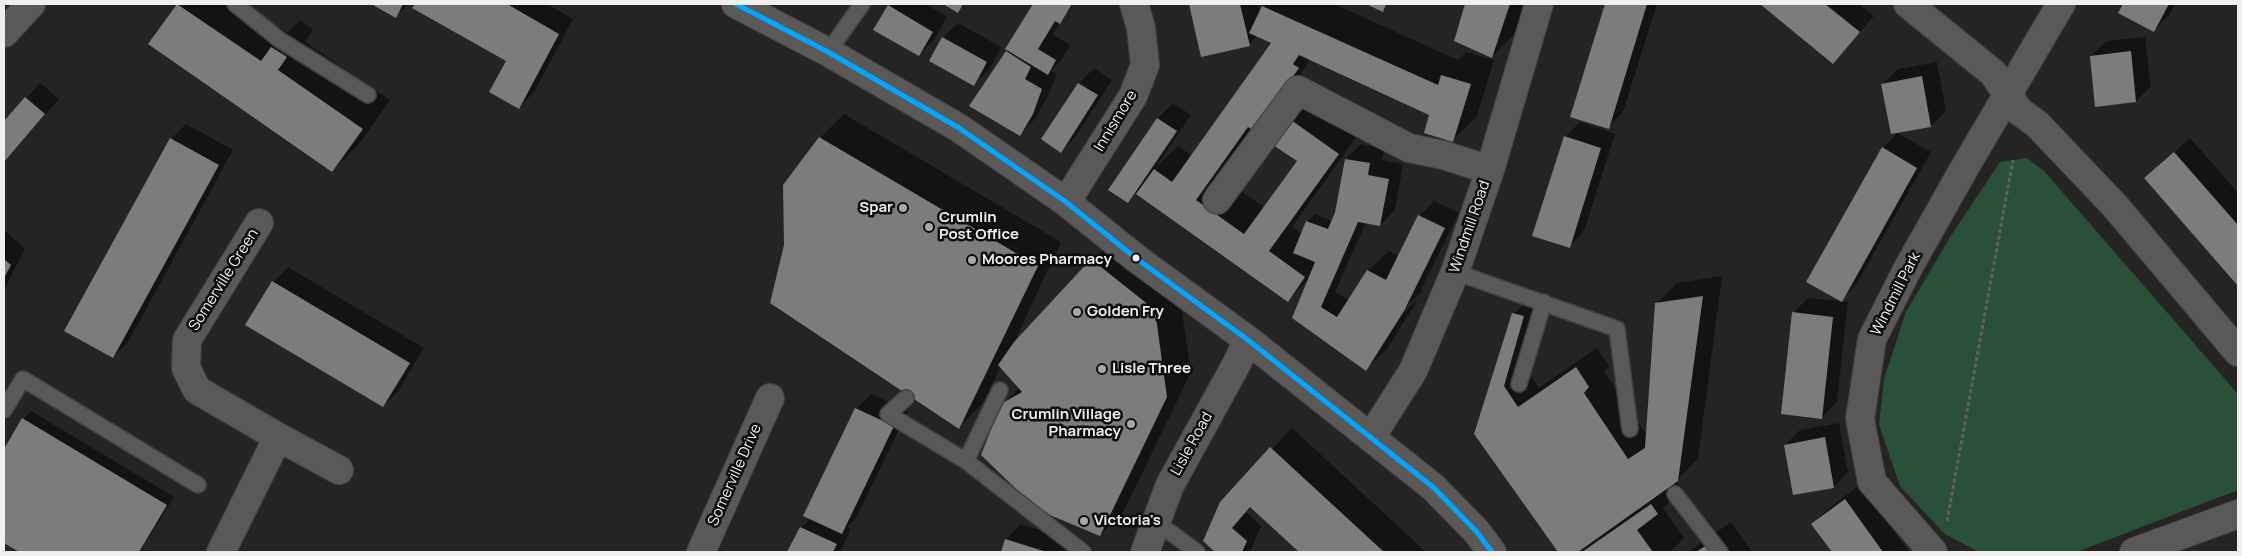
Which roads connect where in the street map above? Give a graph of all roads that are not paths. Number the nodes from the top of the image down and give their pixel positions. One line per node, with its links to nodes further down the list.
1 (31, 4): 9 (street)
2 (235, 4): 12 (lane)
3 (736, 4): 10 (street)
4 (862, 4): 10 (lane)
5 (1134, 4): 15 (street, Innismore)
6 (1539, 4): 13 (street, Windmill Road)
7 (1908, 4): 11 (street)
8 (2061, 4): 11 (street, Windmill Park)
9 (4, 33)
10 (828, 52): 15 (street)
11 (2008, 94): 20 (street); 42 (street, Windmill Park)
12 (368, 95)
13 (1490, 170): 14 (street); 17 (street, Windmill Road)
14 (1217, 200)
15 (1066, 202): 19 (street)
16 (259, 223): 27 (street, Somerville Green)
17 (1455, 272): 18 (lane); 28 (street, Windmill Road)
18 (1544, 302): 21 (lane); 26 (lane)
19 (1248, 340): 28 (street); 34 (street, Lisle Road)
20 (2238, 352)
21 (1519, 384)
22 (1000, 390): 29 (lane)
23 (770, 398): 36 (street, Somerville Drive)
24 (906, 398): 29 (lane)
25 (4, 410): 31 (lane)
26 (1630, 429)
27 (278, 437): 30 (street, Somerville Green); 35 (street)
28 (1370, 437): 40 (street)
29 (966, 461): 37 (lane)
30 (339, 470)
31 (198, 484)
32 (1675, 494): 41 (lane)
33 (2238, 514): 43 (street)
34 (1156, 522): 38 (street, Lisle Road); 39 (lane)
35 (221, 552)
36 (700, 552)
37 (1083, 552)
38 (1145, 552)
39 (1197, 552)
40 (1492, 552)
41 (1720, 552)
42 (1934, 552)
43 (2134, 552)

